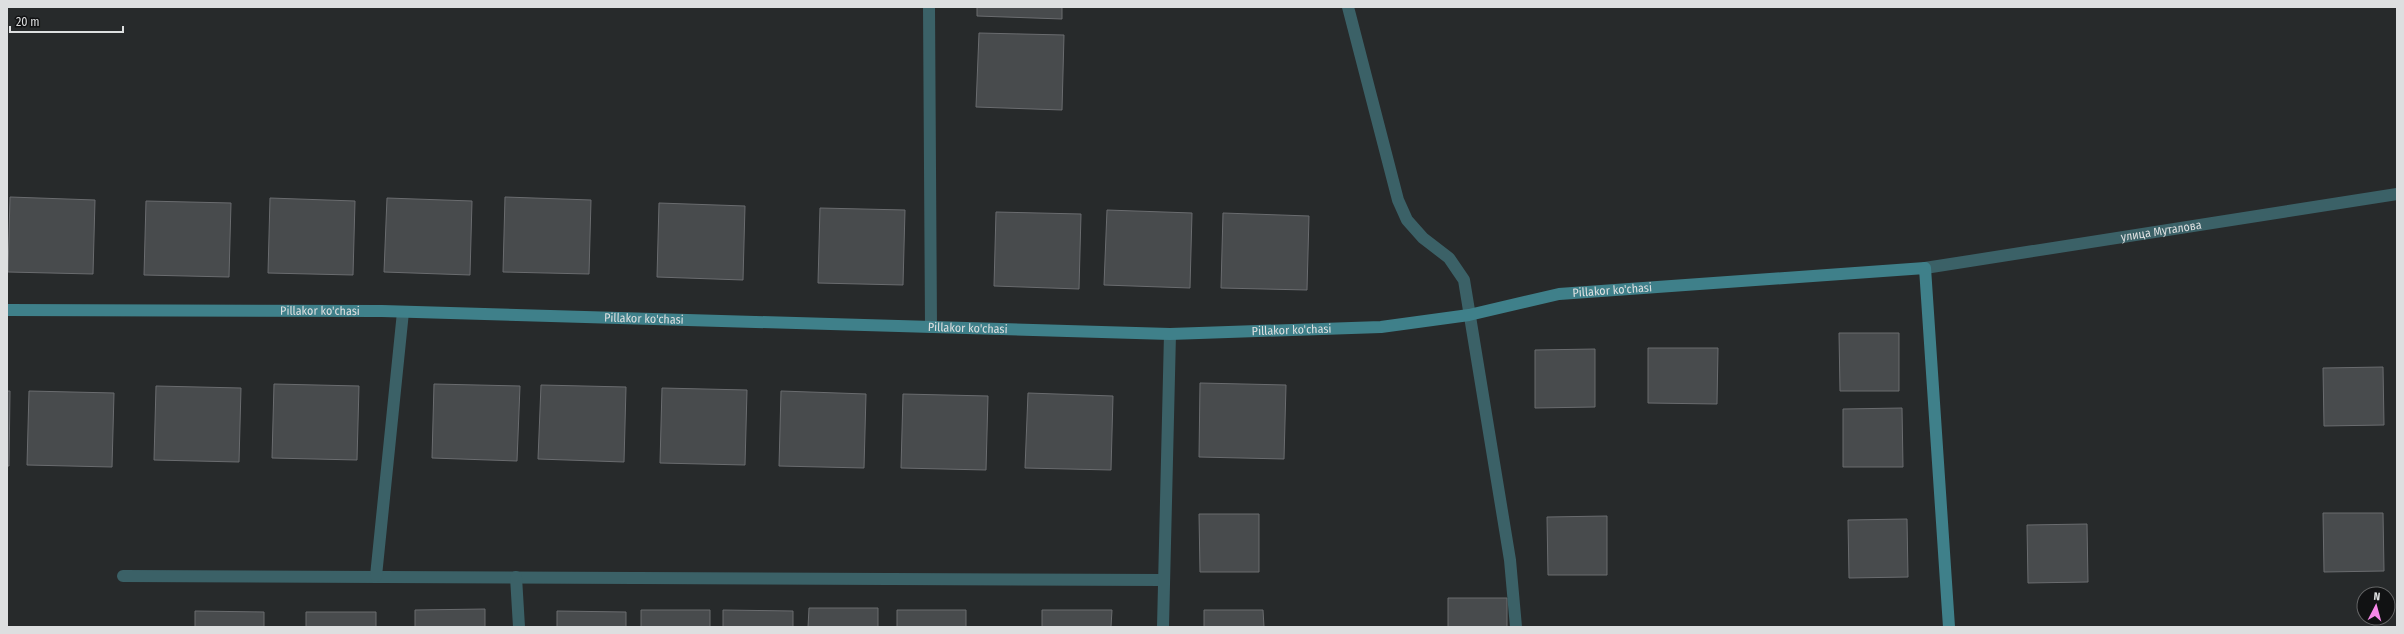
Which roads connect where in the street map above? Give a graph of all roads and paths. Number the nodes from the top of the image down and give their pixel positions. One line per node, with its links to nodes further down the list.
1 (929, 7): 8 (street)
2 (1348, 7): 7 (street)
3 (2397, 194): 4 (street, улица Муталова)
4 (1925, 268): 7 (street, Pillakor ko'chasi); 17 (street)
5 (7, 310): 6 (street, Pillakor ko'chasi)
6 (403, 312): 8 (street, Pillakor ko'chasi); 11 (street)
7 (1470, 315): 9 (street, Pillakor ko'chasi); 16 (street)
8 (932, 327): 9 (street, Pillakor ko'chasi)
9 (1170, 334): 13 (street)
10 (123, 576): 11 (street)
11 (376, 576): 12 (street)
12 (516, 577): 13 (street); 14 (street)
13 (1163, 580): 15 (street)
14 (519, 627)
15 (1163, 627)
16 (1516, 627)
17 (1948, 627)

